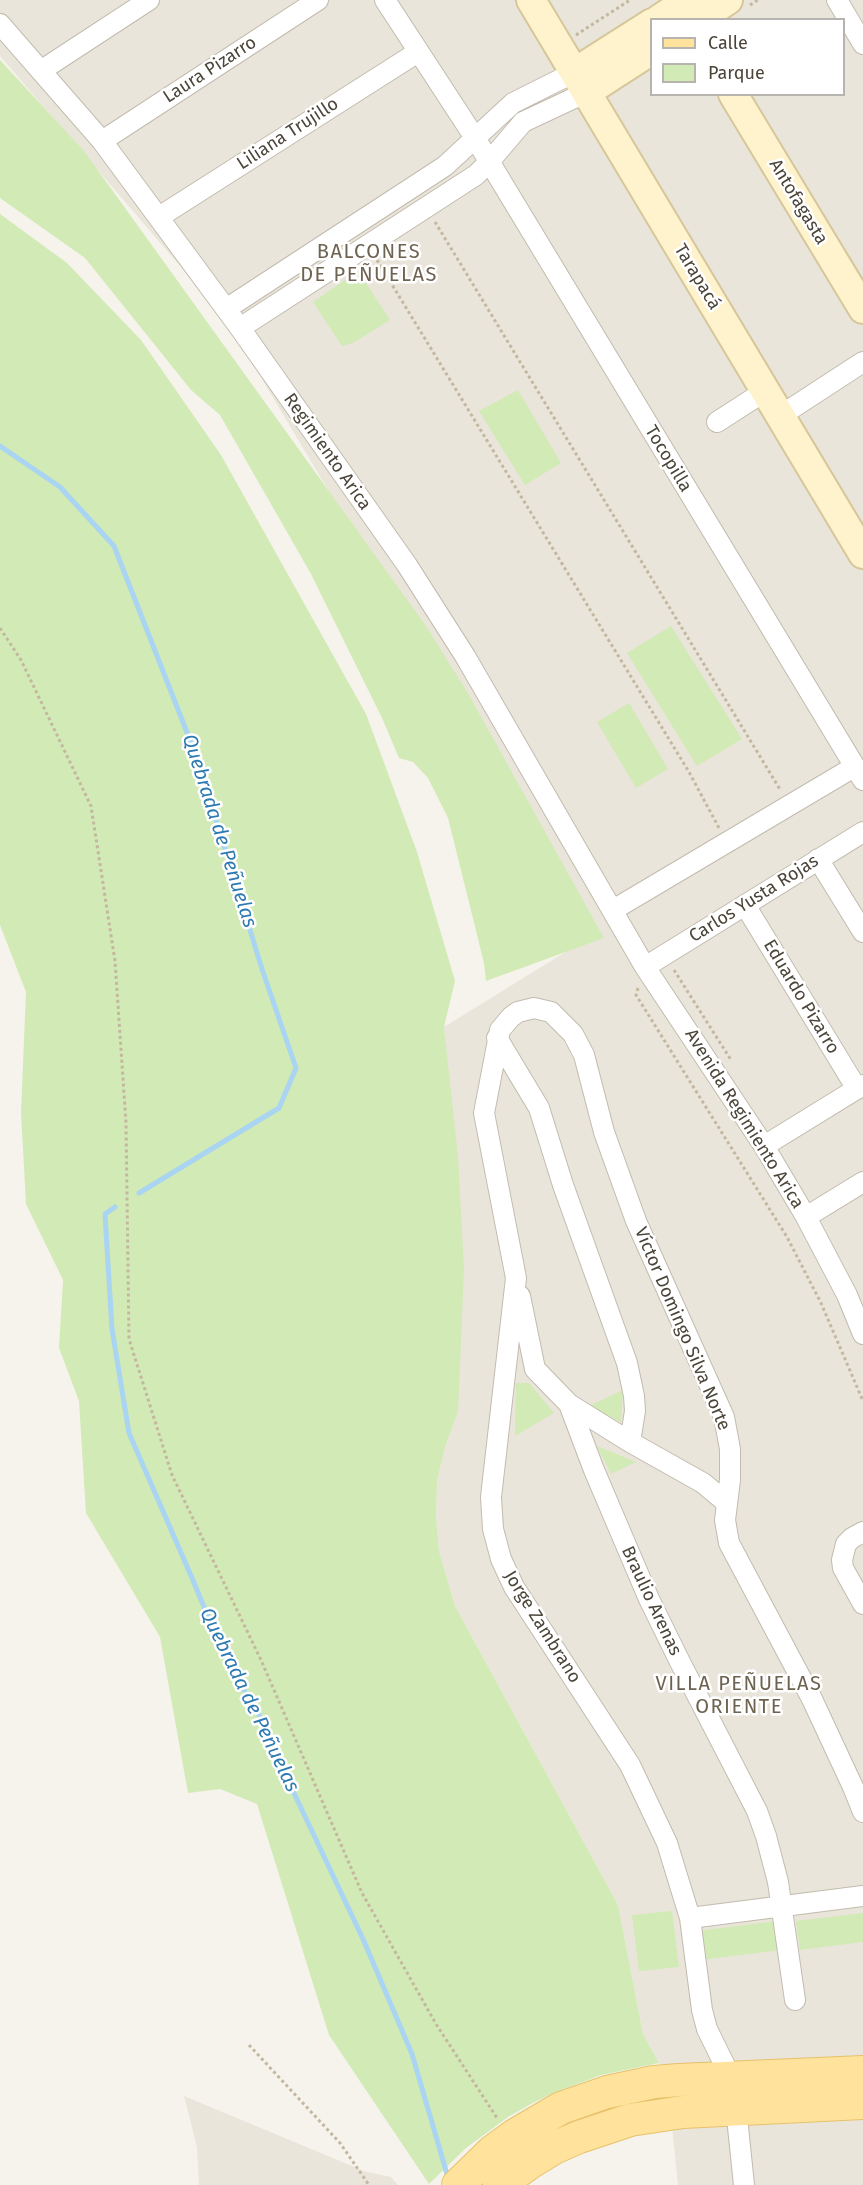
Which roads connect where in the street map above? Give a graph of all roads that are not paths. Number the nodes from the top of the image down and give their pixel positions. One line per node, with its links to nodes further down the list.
1 (149, 0): 13 (street)
2 (318, 0): 17 (street, Laura Pizarro)
3 (384, 0): 12 (street, Tocopilla)
4 (531, 0): 14 (main road, Tarapacá)
5 (729, 0): 7 (main road)
6 (837, 0): 10 (street)
7 (681, 11)
8 (0, 24): 13 (street, Regimiento Arica)
9 (650, 24): 14 (main road)
10 (863, 44)
11 (650, 50): 14 (main road)
12 (418, 52): 16 (street, Tocopilla); 19 (street, Liliana Trujillo)
13 (42, 70): 17 (street, Regimiento Arica)
14 (581, 82): 16 (street); 18 (street); 24 (main road, Tarapacá)
15 (734, 96): 21 (main road, Antofagasta)
16 (475, 138): 18 (street, Tocopilla); 20 (street)
17 (102, 141): 19 (street, Regimiento Arica)
18 (489, 162): 22 (street); 28 (street, Tocopilla)
19 (159, 217): 20 (street, Regimiento Arica)
20 (226, 309): 22 (street, Regimiento Arica)
21 (863, 309)
22 (240, 328): 32 (street, Regimiento Arica)
23 (863, 362): 25 (street)
24 (765, 391): 25 (main road, Tarapacá); 26 (street)
25 (780, 416): 27 (main road, Tarapacá)
26 (717, 422)
27 (863, 554)
28 (859, 773): 32 (street)
29 (863, 832): 30 (street, Carlos Yusta Rojas)
30 (818, 859): 31 (street, Carlos Yusta Rojas); 33 (street)
31 (746, 905): 34 (street, Carlos Yusta Rojas); 37 (street, Eduardo Pizarro)
32 (613, 910): 34 (street, Avenida Regimiento Arica)
33 (863, 932)
34 (645, 967): 38 (street, Avenida Regimiento Arica)
35 (551, 1012): 36 (street, Jorge Zambrano); 48 (street, Víctor Domingo Silva Norte)
36 (497, 1038): 41 (street, Jorge Zambrano); 47 (street)
37 (860, 1087): 38 (street)
38 (764, 1146): 40 (street, Avenida Regimiento Arica)
39 (863, 1182): 40 (street)
40 (806, 1217): 42 (street, Avenida Regimiento Arica)
41 (516, 1278): 44 (street); 45 (street, Jorge Zambrano)
42 (855, 1290): 43 (street, Avenida Regimiento Arica)
43 (863, 1334)
44 (535, 1369): 45 (street); 46 (street)
45 (505, 1370): 54 (street, Jorge Zambrano)
46 (568, 1404): 47 (street); 53 (street, Braulio Arenas)
47 (630, 1442): 48 (street)
48 (727, 1503): 51 (street, Víctor Domingo Silva Norte)
49 (863, 1532): 50 (street)
50 (863, 1604)
51 (863, 1812)
52 (863, 1896): 53 (street)
53 (782, 1906): 54 (street); 55 (street, Braulio Arenas)
54 (690, 1918): 57 (street, Jorge Zambrano)
55 (795, 2000)
56 (863, 2072): 57 (main road)
57 (734, 2093): 58 (main road); 59 (main road); 60 (main road); 61 (street, Jorge Zambrano)
58 (863, 2103)
59 (458, 2185)
60 (499, 2185)
61 (744, 2185)

